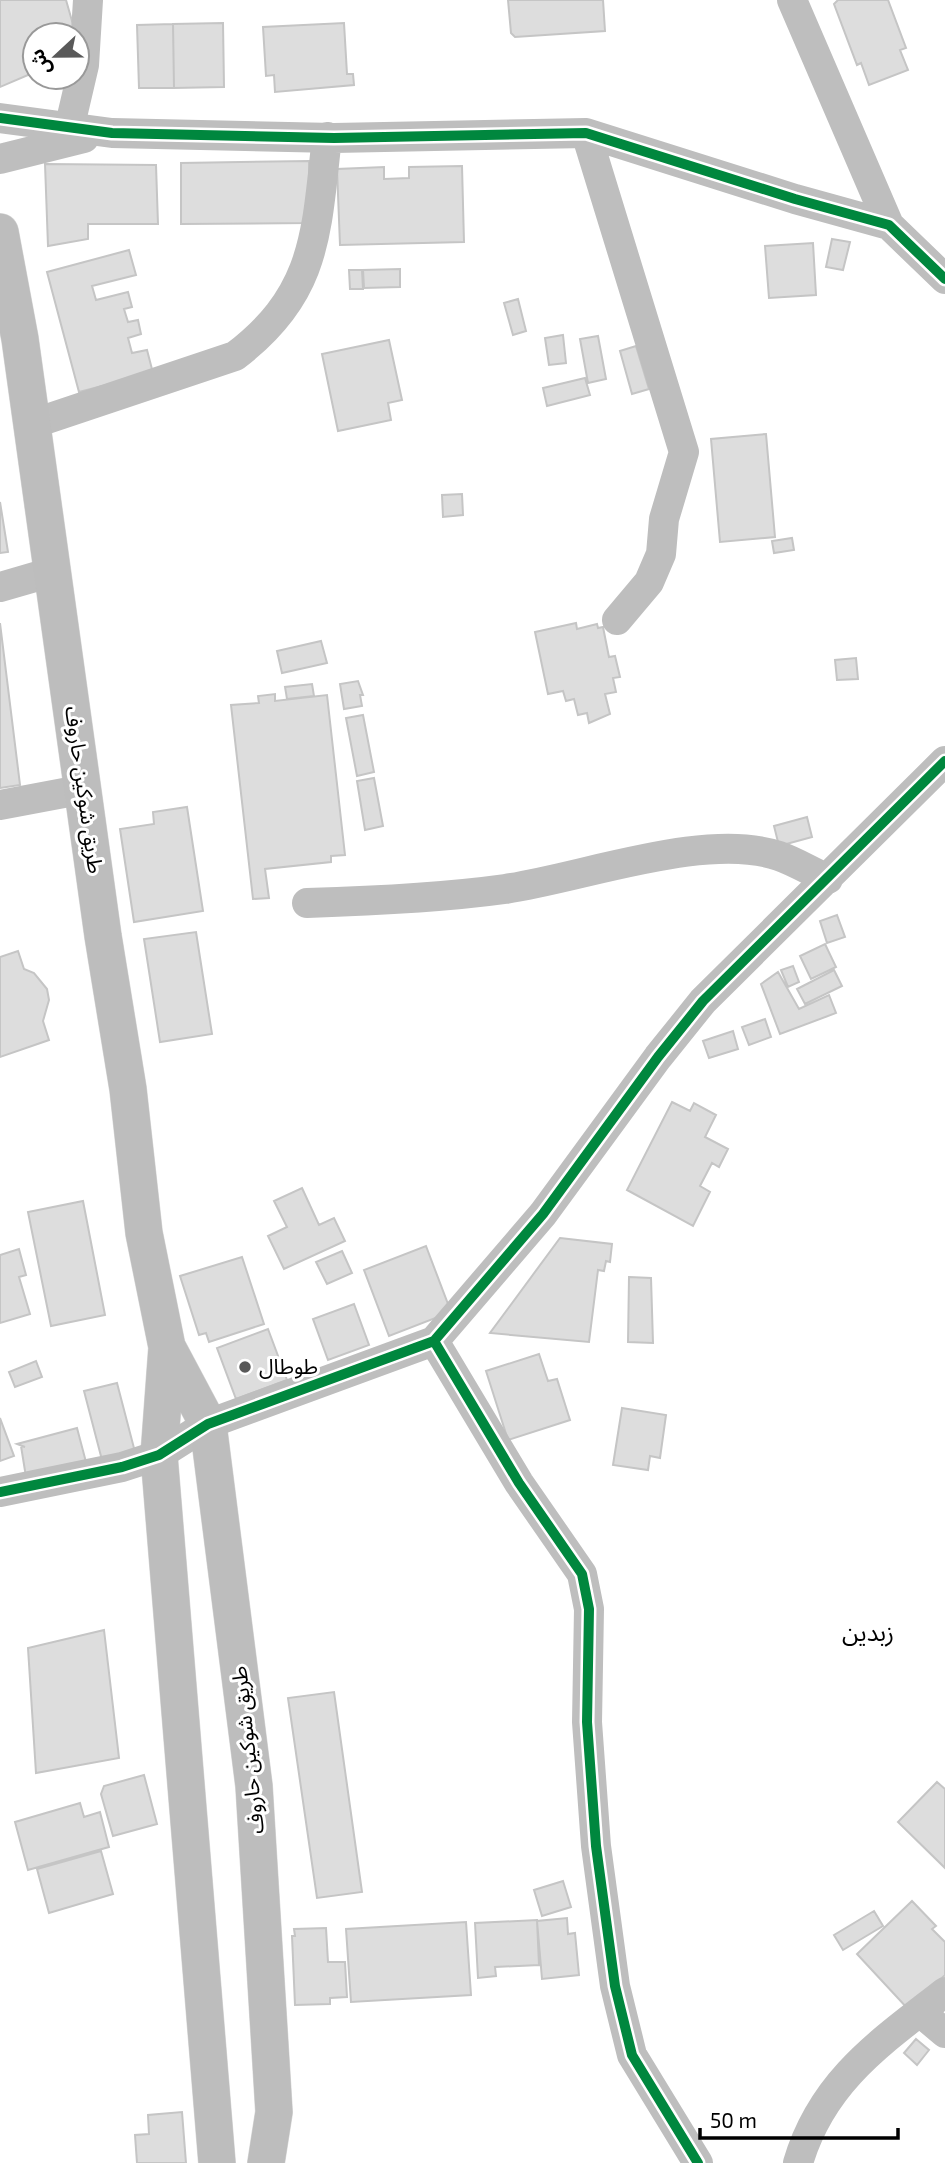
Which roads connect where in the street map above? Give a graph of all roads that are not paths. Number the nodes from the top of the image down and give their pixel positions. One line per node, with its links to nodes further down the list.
1 (88, 0): 5 (street)
2 (792, 0): 8 (street)
3 (0, 118): 5 (street)
4 (586, 133): 6 (street); 8 (street); 14 (street)
5 (69, 134): 6 (street); 7 (street)
6 (327, 137): 11 (street)
7 (0, 159)
8 (889, 225): 10 (street)
9 (0, 232): 11 (main road, طريق شوكين حاروف)
10 (945, 279)
11 (32, 425): 12 (main road, طريق شوكين حاروف)
12 (52, 572): 13 (street); 16 (main road, طريق شوكين حاروف)
13 (0, 587)
14 (617, 620)
15 (945, 761): 18 (street)
16 (85, 789): 17 (street); 21 (main road, طريق شوكين حاروف)
17 (0, 805)
18 (828, 879): 19 (street); 20 (street)
19 (307, 903)
20 (434, 1341): 22 (street); 30 (street)
21 (167, 1347): 22 (main road, طريق شوكين حاروف); 23 (main road, طريق شوكين حاروف)
22 (208, 1424): 23 (street); 29 (main road, طريق شوكين حاروف)
23 (159, 1455): 24 (street); 28 (main road, طريق شوكين حاروف)
24 (0, 1492)
25 (945, 1992): 26 (street)
26 (920, 2012): 27 (street); 31 (street)
27 (945, 2033)
28 (217, 2163)
29 (266, 2163)
30 (698, 2163)
31 (797, 2163)

